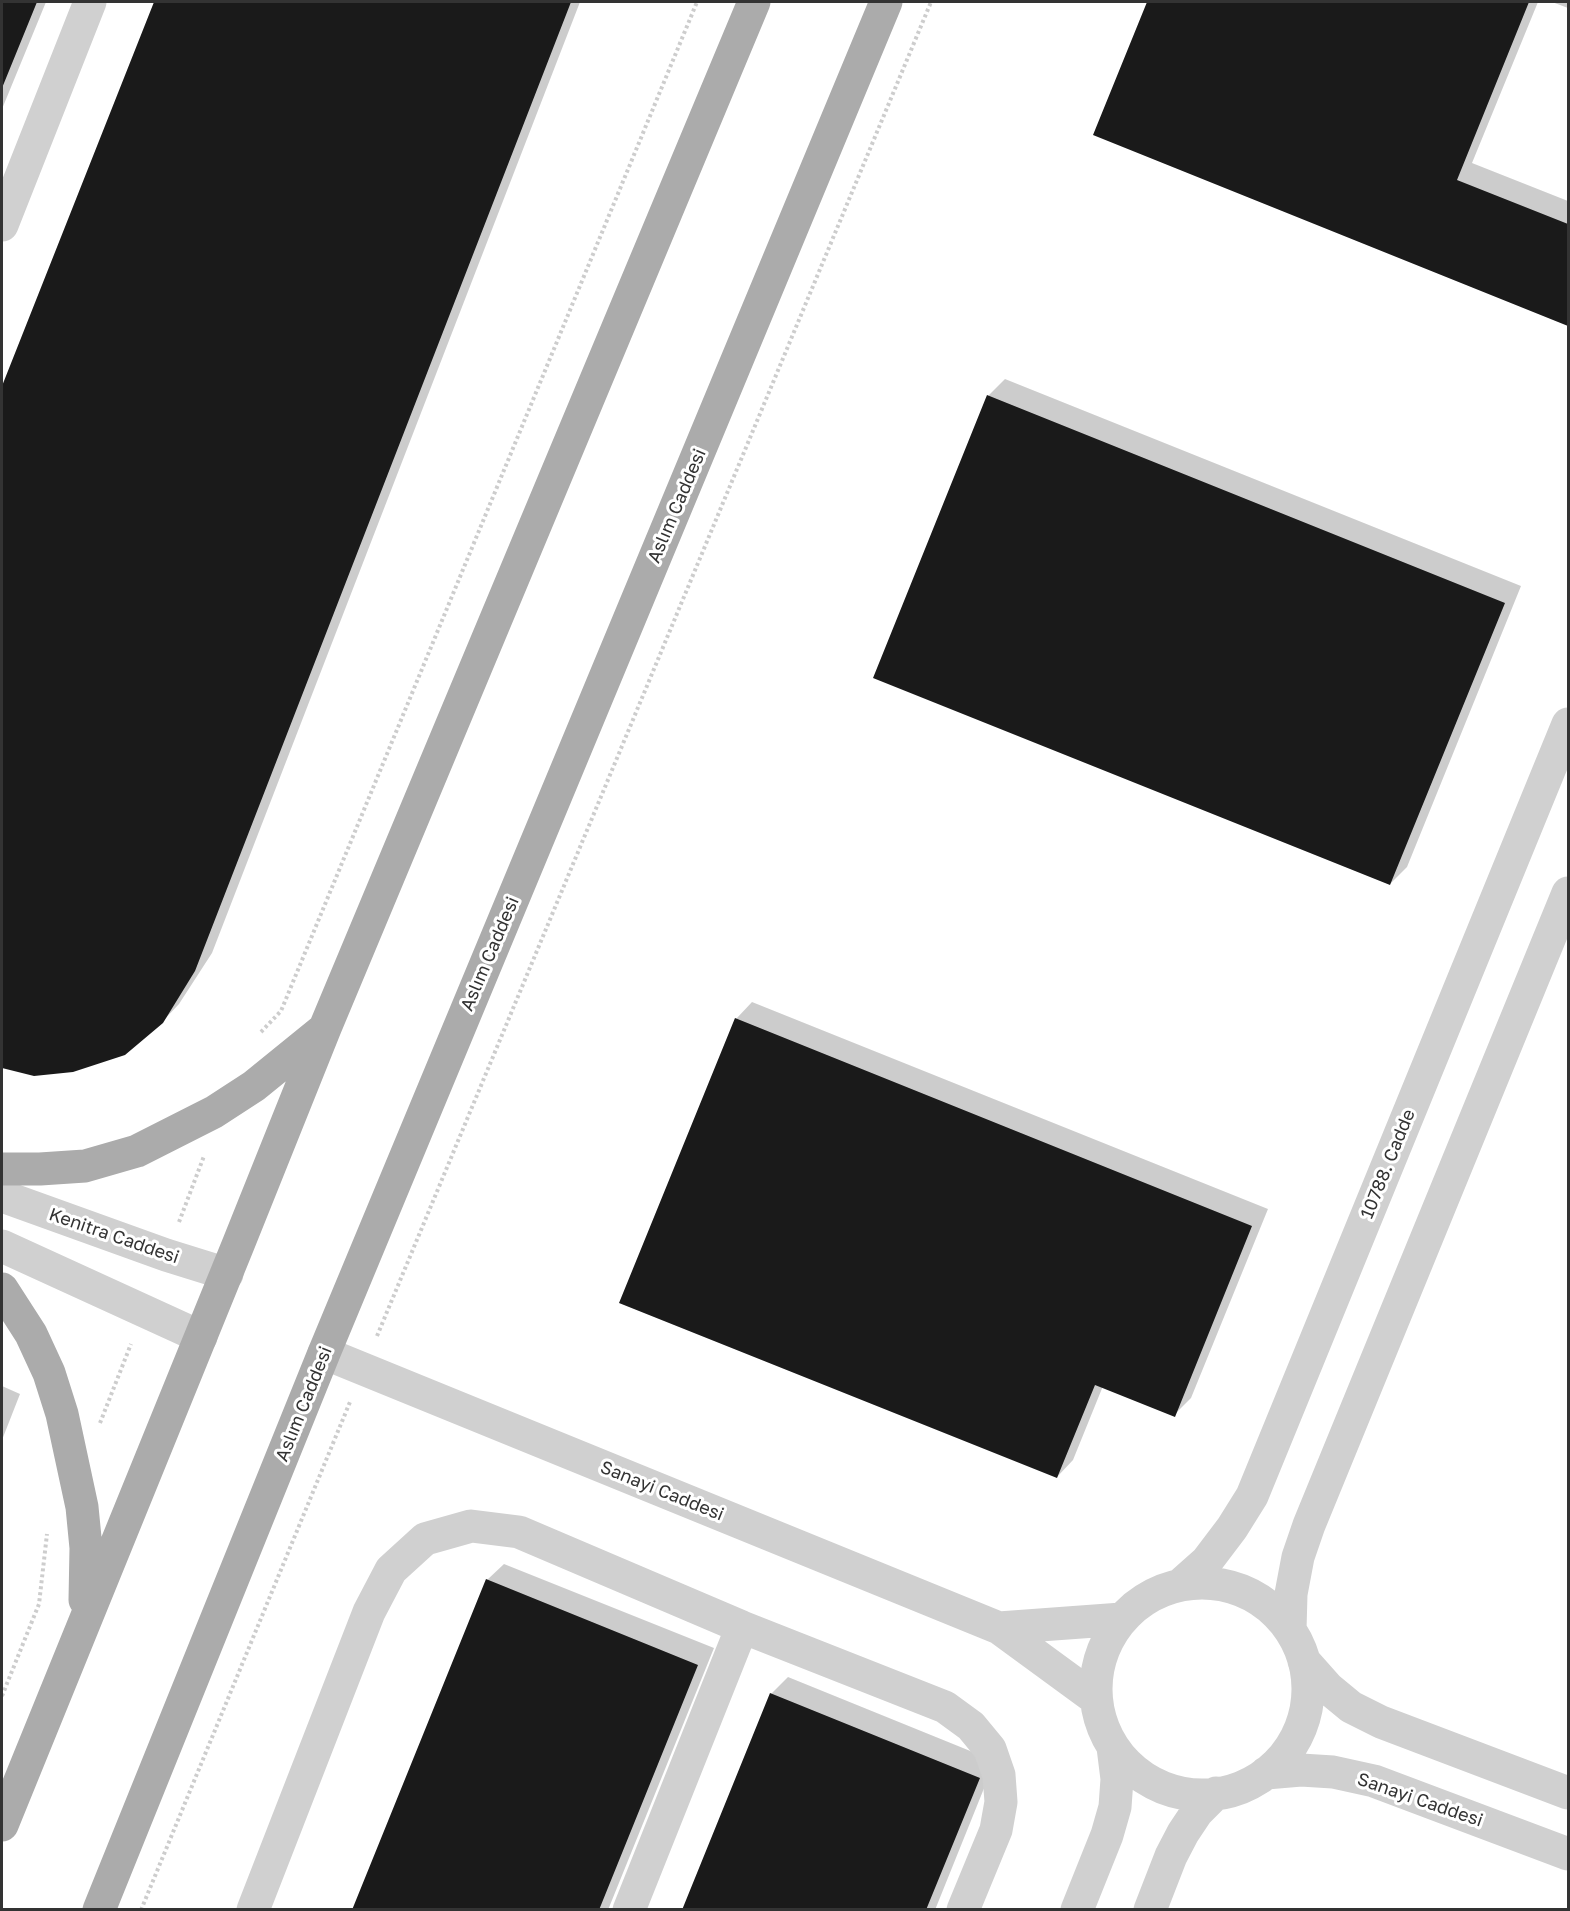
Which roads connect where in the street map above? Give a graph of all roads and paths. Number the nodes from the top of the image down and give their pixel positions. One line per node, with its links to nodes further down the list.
1 (90, 2): 6 (street)
2 (697, 2): 10 (path)
3 (754, 2): 9 (main road)
4 (886, 2): 20 (main road, Aslım Caddesi)
5 (931, 2): 21 (path)
6 (2, 225)
7 (1569, 724): 24 (street, 10788. Cadde)
8 (1569, 893): 29 (street)
9 (325, 1028): 11 (main road); 16 (main road)
10 (257, 1037)
11 (214, 1112): 12 (main road); 15 (path)
12 (2, 1169)
13 (2, 1196): 15 (street, Kenitra Caddesi)
14 (2, 1246): 18 (street)
15 (166, 1256): 16 (street, Kenitra Caddesi)
16 (227, 1274): 19 (main road)
17 (2, 1289): 22 (main road)
18 (144, 1310): 19 (street); 22 (path)
19 (201, 1337): 26 (main road)
20 (324, 1353): 21 (street, Sanayi Caddesi); 39 (main road, Aslım Caddesi)
21 (363, 1369): 28 (street, Sanayi Caddesi); 40 (path)
22 (74, 1468): 26 (main road)
23 (48, 1526): 31 (path)
24 (1180, 1585): 25 (street); 29 (street)
25 (1122, 1619): 28 (street, Sanayi Caddesi); 32 (street)
26 (82, 1626): 37 (main road)
27 (742, 1628): 41 (street); 42 (street); 43 (street)
28 (999, 1628): 32 (street, Sanayi Caddesi)
29 (1290, 1630): 30 (street)
30 (1304, 1661): 34 (street); 36 (street)
31 (2, 1696)
32 (1096, 1699): 33 (street)
33 (1113, 1747): 35 (street); 44 (street)
34 (1266, 1773): 35 (street); 38 (street, Sanayi Caddesi)
35 (1216, 1793): 45 (street)
36 (1569, 1793)
37 (2, 1825)
38 (1569, 1854)
39 (99, 1910)
40 (141, 1910)
41 (253, 1910)
42 (630, 1910)
43 (963, 1910)
44 (1077, 1910)
45 (1149, 1910)

